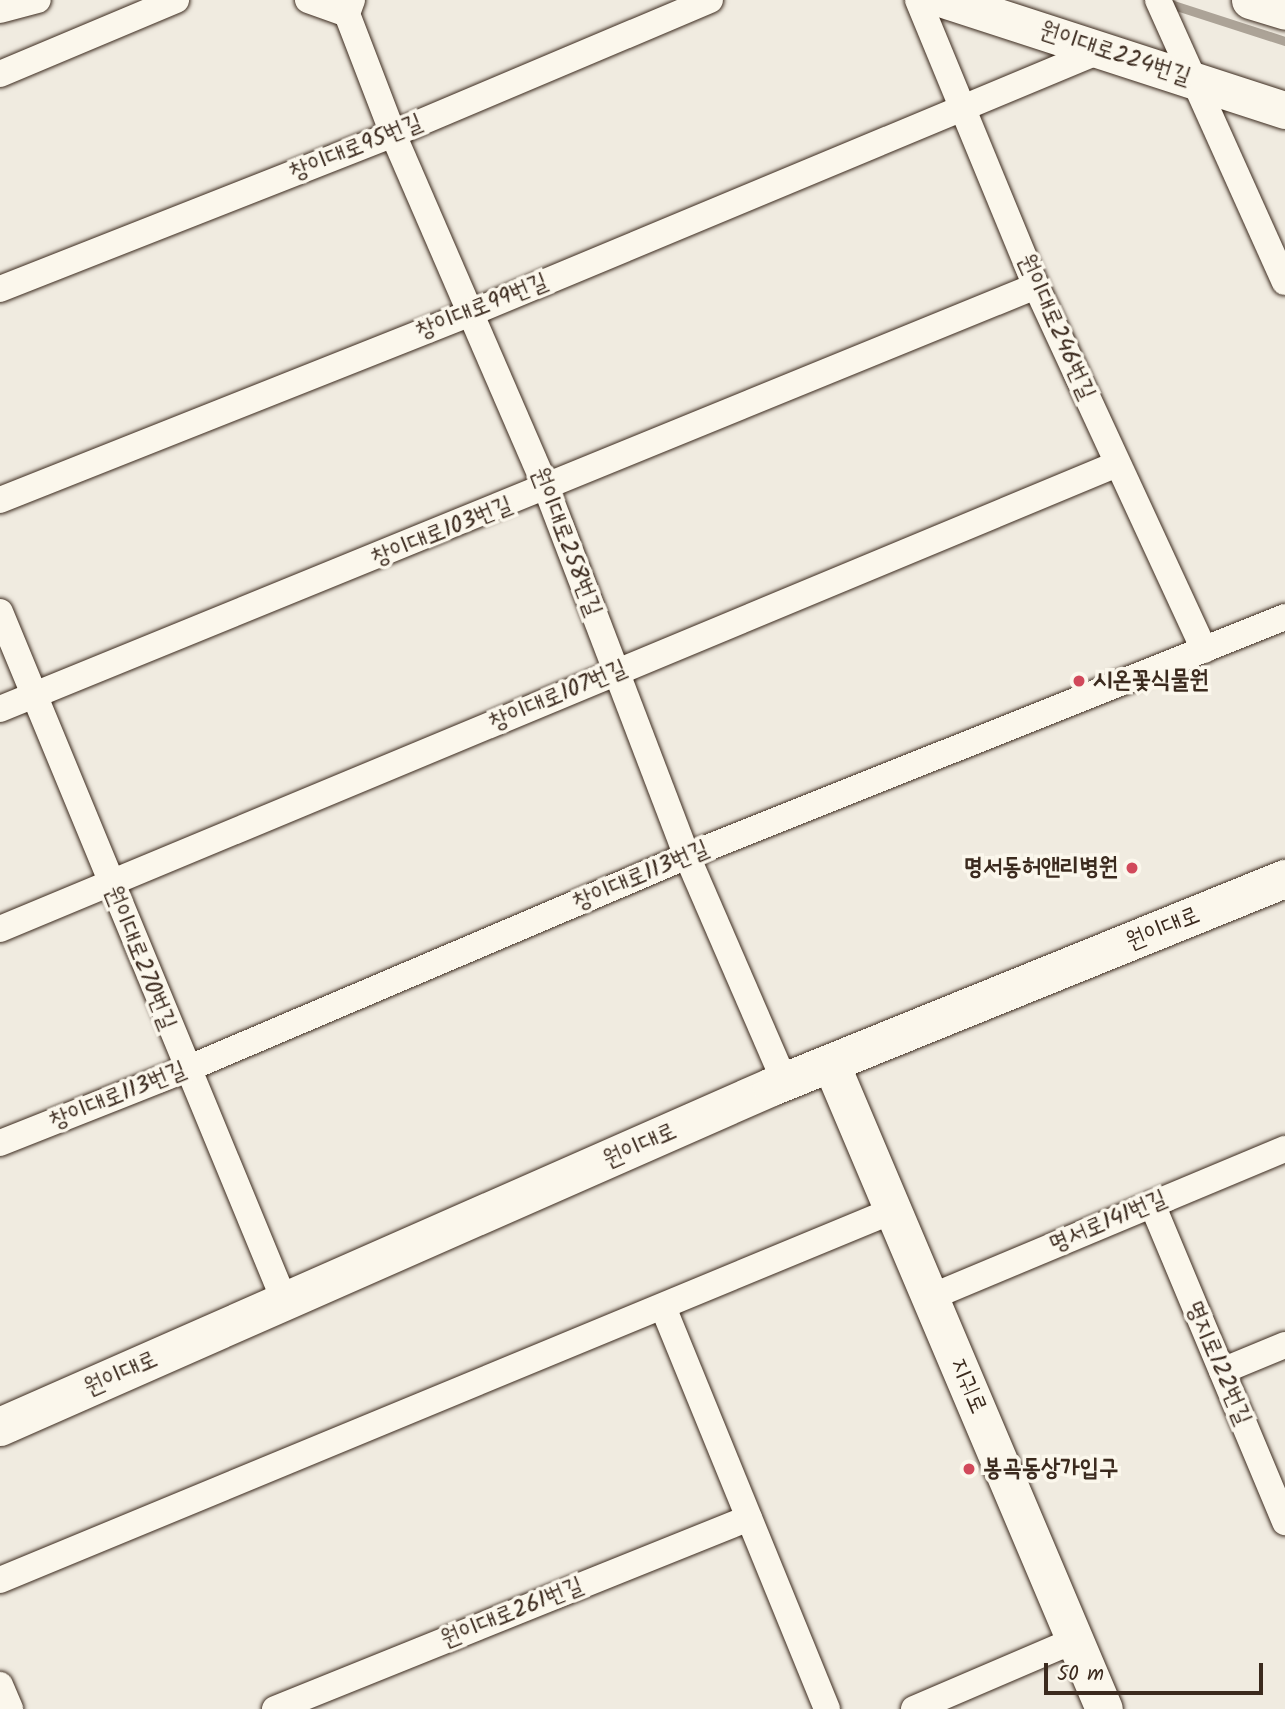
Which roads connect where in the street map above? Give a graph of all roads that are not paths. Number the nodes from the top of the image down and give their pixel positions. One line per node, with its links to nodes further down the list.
1 (38, 0): 10 (street)
2 (176, 0): 14 (street)
3 (308, 0): 9 (street)
4 (710, 0): 17 (street, 창이대로95번길)
5 (918, 0): 15 (street, 원이대로246번길)
6 (946, 0): 12 (street, 원이대로224번길)
7 (1158, 0): 13 (street)
8 (1250, 0): 11 (street)
9 (350, 7): 17 (street, 원이대로258번길)
10 (0, 10)
11 (1285, 11)
12 (1102, 50): 13 (street, 원이대로224번길); 15 (street, 창이대로99번길)
13 (1188, 69): 16 (street, 원이대로224번길); 18 (street)
14 (0, 74)
15 (961, 107): 19 (street, 원이대로246번길); 21 (street, 창이대로99번길)
16 (1285, 110)
17 (393, 134): 20 (street, 창이대로95번길); 21 (street, 원이대로258번길)
18 (1285, 282)
19 (1036, 286): 22 (street, 원이대로246번길); 23 (street, 창이대로103번길)
20 (0, 289)
21 (471, 313): 23 (street, 원이대로258번길); 24 (street, 창이대로99번길)
22 (1117, 464): 27 (street, 원이대로246번길); 28 (street, 창이대로107번길)
23 (547, 490): 28 (street, 원이대로258번길); 29 (street, 창이대로103번길)
24 (0, 500)
25 (0, 612): 29 (street, 원이대로270번길)
26 (1285, 617): 27 (street, 창이대로113번길)
27 (1204, 650): 31 (street, 창이대로113번길)
28 (616, 672): 31 (street, 원이대로258번길); 33 (street, 창이대로107번길)
29 (32, 695): 30 (street, 창이대로103번길); 33 (street, 원이대로270번길)
30 (0, 709)
31 (687, 856): 36 (street, 창이대로113번길); 37 (street, 원이대로258번길)
32 (1285, 879): 35 (main road, 원이대로)
33 (110, 884): 34 (street, 창이대로107번길); 36 (street, 원이대로270번길)
34 (0, 929)
35 (831, 1064): 37 (main road, 원이대로); 41 (street, 지귀로)
36 (187, 1069): 38 (street, 창이대로113번길); 43 (street, 원이대로270번길)
37 (786, 1085): 43 (main road, 원이대로)
38 (0, 1143)
39 (1285, 1149): 40 (street, 명서로141번길)
40 (1152, 1204): 42 (street, 명서로141번길); 46 (street, 명지로122번길)
41 (894, 1210): 42 (street, 지귀로); 44 (street)
42 (931, 1297): 51 (street, 지귀로)
43 (285, 1301): 47 (main road, 원이대로)
44 (663, 1307): 48 (street); 50 (street)
45 (1285, 1345): 46 (street)
46 (1222, 1371): 49 (street, 명지로122번길)
47 (0, 1427)
48 (749, 1518): 54 (street, 원이대로261번길); 55 (street)
49 (1285, 1522)
50 (0, 1580)
51 (1075, 1640): 56 (street); 57 (street, 지귀로)
52 (0, 1685): 53 (street)
53 (10, 1709)
54 (275, 1709)
55 (827, 1709)
56 (914, 1709)
57 (1104, 1709)

